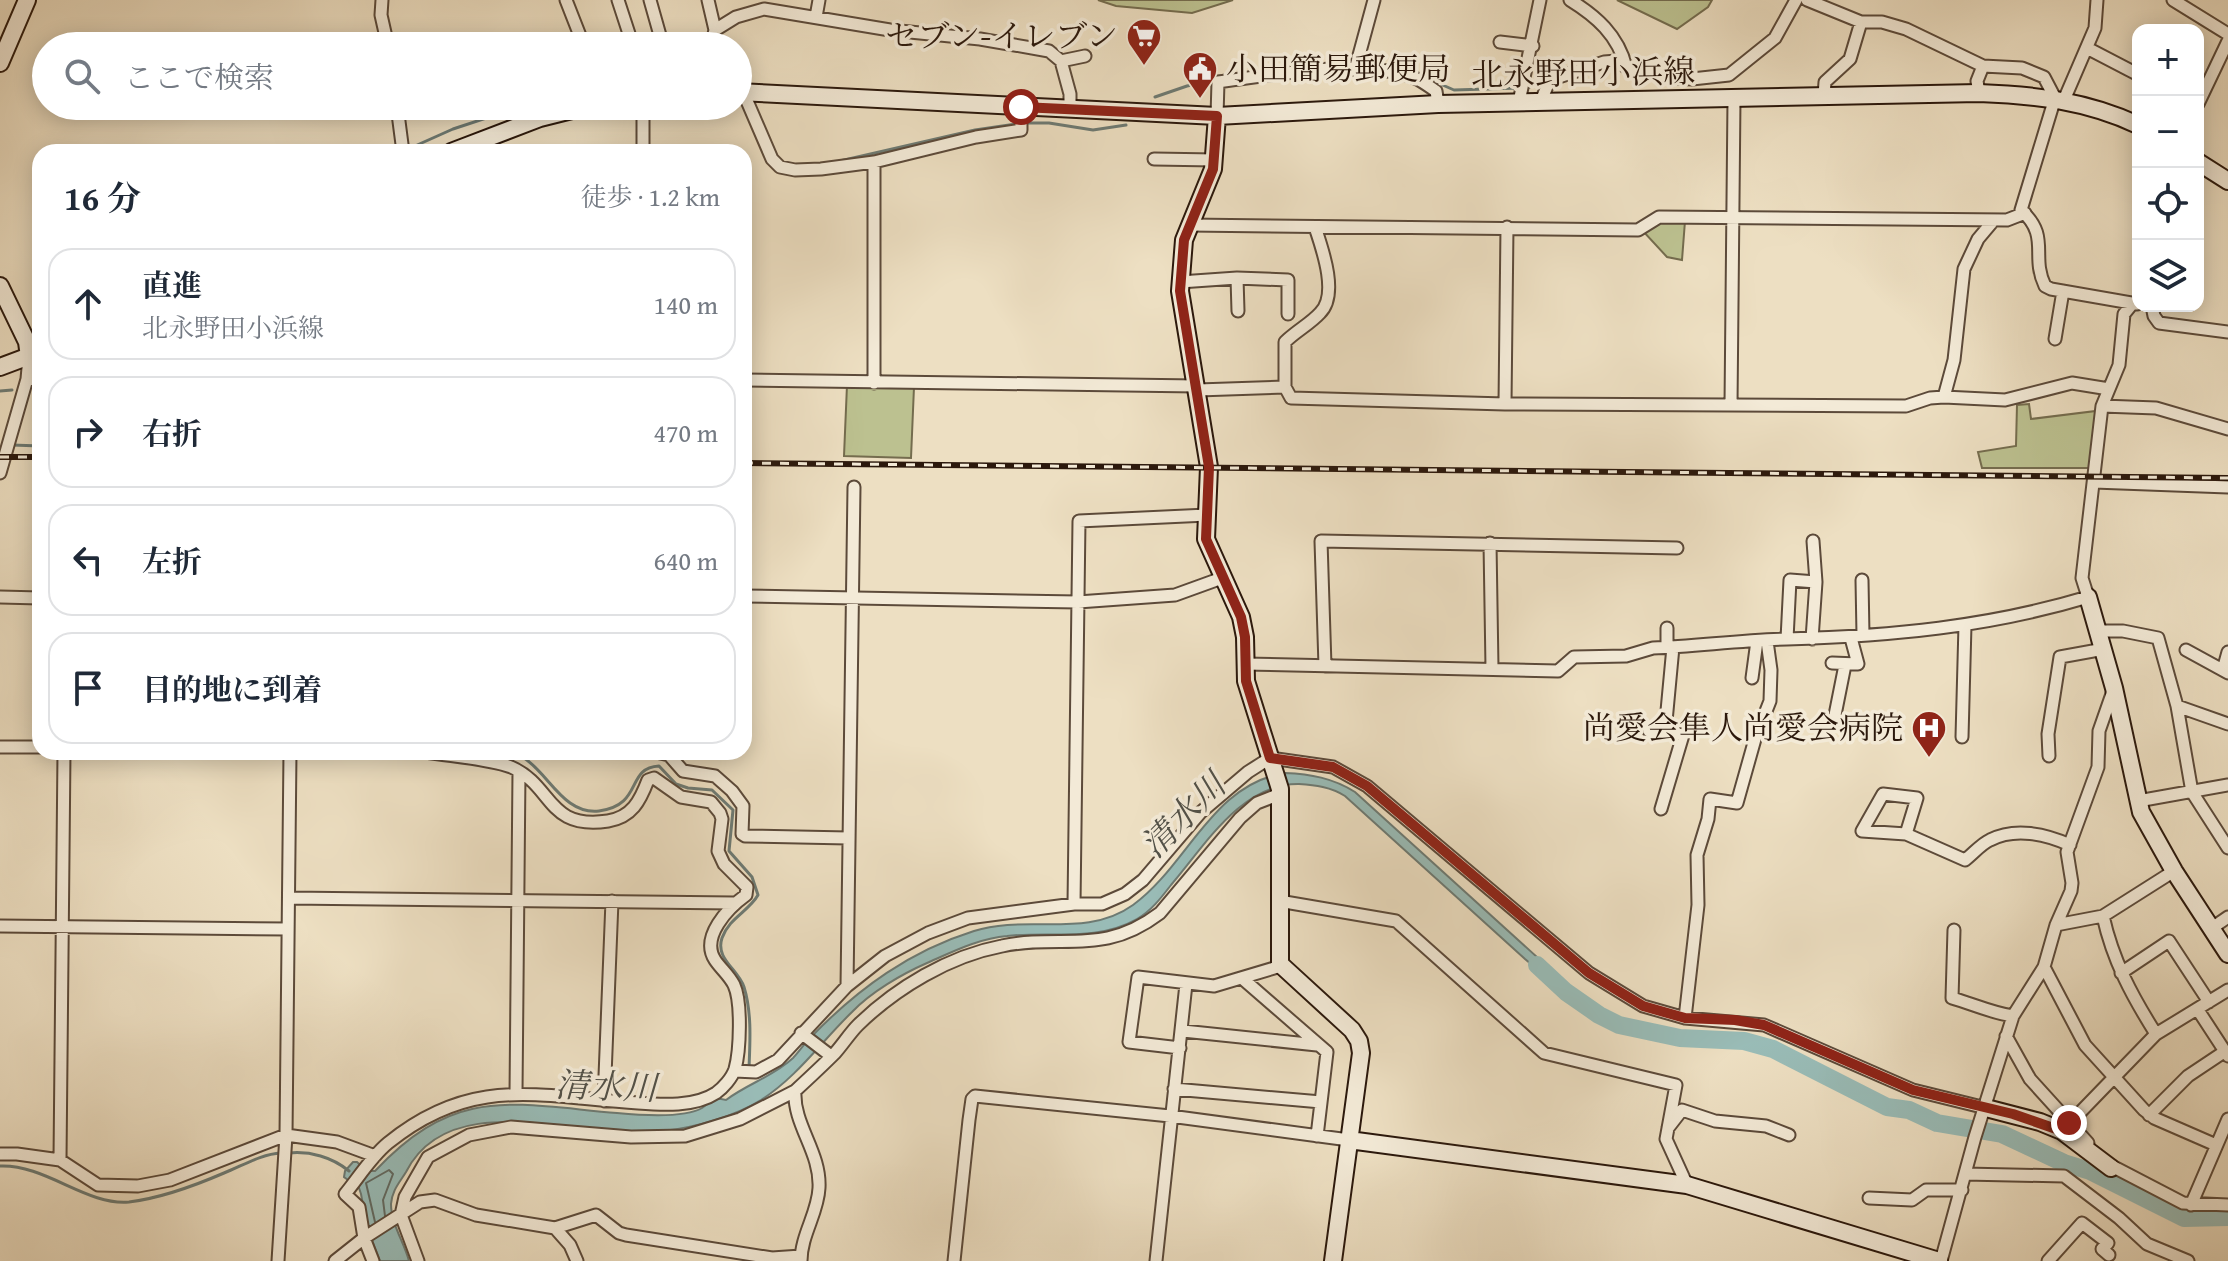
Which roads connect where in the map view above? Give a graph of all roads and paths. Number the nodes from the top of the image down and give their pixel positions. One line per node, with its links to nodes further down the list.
1 (27, 0): 30 (street)
2 (382, 0): 19 (street)
3 (566, 0): 20 (street)
4 (618, 0): 21 (street)
5 (650, 0): 22 (street)
6 (708, 0): 18 (street)
7 (819, 0): 16 (street)
8 (1374, 0): 32 (street)
9 (1540, 0): 26 (street)
10 (1570, 0): 31 (street)
11 (1796, 0): 35 (street)
12 (1807, 0): 17 (street)
13 (2173, 0): 23 (street)
14 (2095, 1): 27 (street)
15 (753, 5): 16 (street); 18 (street)
16 (816, 17): 29 (street)
17 (1861, 22): 33 (street); 39 (street)
18 (714, 31)
19 (385, 32)
20 (579, 32)
21 (628, 32)
22 (659, 32)
23 (2228, 34)
24 (2228, 41): 40 (street)
25 (1500, 42): 26 (street)
26 (1533, 46): 37 (street)
27 (2087, 48): 34 (street); 43 (street)
28 (1085, 56): 29 (street)
29 (1061, 61): 46 (street)
30 (0, 63)
31 (1625, 63): 35 (street); 44 (street)
32 (1356, 66): 45 (street); 48 (street)
33 (1983, 66): 38 (street); 43 (street)
34 (2132, 71)
35 (1692, 79): 41 (street)
36 (752, 89): 49 (street, 北永野田小浜線)
37 (1521, 92): 44 (street, 北永野田小浜線); 45 (street, 北永野田小浜線)
38 (1979, 93): 39 (street, 北永野田小浜線); 43 (street, 北永野田小浜線)
39 (1824, 96): 42 (street, 北永野田小浜線)
40 (2202, 96)
41 (1694, 99): 42 (street, 北永野田小浜線); 44 (street, 北永野田小浜線)
42 (1734, 99): 63 (street)
43 (2059, 99): 53 (street, 北永野田小浜線); 62 (street)
44 (1541, 101)
45 (1438, 104): 48 (street, 北永野田小浜線)
46 (1070, 110): 48 (street, 北永野田小浜線); 49 (street, 北永野田小浜線)
47 (752, 113): 59 (street)
48 (1217, 116): 58 (street)
49 (1021, 118): 59 (street)
50 (399, 120): 54 (street)
51 (535, 120): 55 (street)
52 (643, 120): 56 (street)
53 (2132, 122)
54 (402, 144)
55 (472, 144)
56 (643, 144)
57 (1154, 159): 58 (street)
58 (1215, 160): 65 (street)
59 (874, 162): 83 (street)
60 (2204, 166): 61 (street)
61 (2228, 181)
62 (2025, 213): 64 (street); 71 (street)
63 (1732, 216): 64 (street); 67 (street); 90 (street)
64 (1994, 220): 88 (street)
65 (1189, 225): 66 (street); 69 (street)
66 (1315, 227): 67 (street); 85 (street)
67 (1507, 227): 89 (street)
68 (1237, 278): 69 (street); 74 (street); 76 (street)
69 (1180, 282): 86 (street)
70 (0, 286): 79 (street)
71 (2063, 291): 72 (street); 78 (street)
72 (2132, 303)
73 (2132, 307): 87 (street)
74 (1238, 311)
75 (2153, 312): 77 (street)
76 (1288, 314)
77 (2228, 332)
78 (2055, 339)
79 (32, 351)
80 (32, 356): 81 (street)
81 (0, 367)
82 (752, 380): 83 (street)
83 (874, 383): 86 (street)
84 (32, 384): 93 (street)
85 (1285, 387): 86 (street); 89 (street)
86 (1198, 388): 97 (street)
87 (2109, 389): 88 (street); 91 (street)
88 (1944, 397): 90 (street)
89 (1505, 404): 90 (street)
90 (1731, 405)
91 (2102, 406): 92 (street); 94 (street)
92 (2228, 429)
93 (0, 473)
94 (2094, 482): 96 (street); 106 (street)
95 (854, 487): 108 (street)
96 (2228, 487)
97 (1207, 515): 101 (street); 109 (street)
98 (1813, 541): 103 (street)
99 (1490, 543): 100 (street); 124 (street); 125 (street)
100 (1677, 548)
101 (1222, 578): 109 (street); 122 (street)
102 (1862, 580): 113 (street)
103 (1816, 582): 114 (street); 115 (street)
104 (752, 596): 108 (street)
105 (0, 597): 107 (street)
106 (2088, 597): 110 (street); 112 (street)
107 (32, 598)
108 (851, 599): 109 (street); 150 (street)
109 (1078, 602): 159 (street)
110 (1965, 625): 113 (street); 134 (street)
111 (1667, 628): 117 (street)
112 (2099, 631): 118 (street); 129 (street)
113 (1857, 636): 115 (street); 123 (street)
114 (1787, 639): 115 (street); 116 (street)
115 (1812, 639)
116 (1762, 641): 117 (street); 127 (street); 179 (street)
117 (1670, 647): 125 (street); 133 (street)
118 (2104, 649): 128 (street); 137 (street)
119 (2186, 650): 126 (street)
120 (2228, 652): 126 (street)
121 (1832, 663): 123 (street)
122 (1245, 664): 124 (street); 142 (street)
123 (1845, 665): 131 (street)
124 (1325, 666): 125 (street)
125 (1492, 668)
126 (2226, 672)
127 (1752, 678)
128 (2114, 688): 147 (street); 152 (street)
129 (2177, 706): 130 (street); 146 (street)
130 (2228, 724)
131 (1833, 725)
132 (1649, 731): 133 (street)
133 (1665, 732): 148 (street)
134 (1962, 737)
135 (0, 747): 136 (street)
136 (32, 747)
137 (2049, 756)
138 (64, 760): 164 (street)
139 (290, 760): 154 (street)
140 (473, 760): 143 (street)
141 (673, 760): 150 (street)
142 (1271, 762): 145 (street); 159 (street); 179 (street)
143 (519, 772): 155 (street); 158 (street)
144 (2228, 785): 146 (street)
145 (1280, 792): 157 (street); 187 (street)
146 (2192, 792): 147 (street); 151 (street)
147 (2138, 801): 153 (street)
148 (1661, 809)
149 (1906, 834): 149 (street); 152 (street)
150 (848, 838): 174 (street)
151 (2226, 842)
152 (2070, 845): 162 (street)
153 (2174, 871): 160 (street); 165 (street)
154 (289, 898): 155 (street); 166 (street)
155 (517, 900): 156 (street); 192 (street)
156 (612, 901): 158 (street); 193 (street)
157 (1279, 901): 169 (street); 200 (street)
158 (734, 903): 188 (street)
159 (1074, 904): 174 (street)
160 (2103, 916): 162 (street); 171 (street)
161 (2228, 917): 165 (street)
162 (2056, 925): 170 (street)
163 (0, 926): 164 (street)
164 (62, 926): 166 (street); 208 (street)
165 (2212, 928): 168 (street)
166 (288, 929): 203 (street)
167 (1954, 930): 178 (street)
168 (2228, 954)
169 (1281, 966): 172 (street); 204 (street)
170 (2044, 967): 178 (street); 189 (street)
171 (2121, 973): 176 (street); 182 (street)
172 (1243, 979): 173 (street); 184 (street)
173 (1186, 984): 180 (street); 185 (street)
174 (847, 986): 181 (street)
175 (2228, 990): 176 (street)
176 (2209, 1002): 177 (street)
177 (2198, 1010): 182 (street); 186 (street)
178 (2013, 1016): 183 (street)
179 (1685, 1018): 195 (street)
180 (1183, 1031): 184 (street); 185 (street)
181 (801, 1033): 187 (street); 188 (street)
182 (2156, 1034): 189 (street)
183 (2006, 1036): 195 (street); 199 (street)
184 (1317, 1045): 194 (street)
185 (1180, 1048): 190 (street)
186 (2226, 1054): 196 (street)
187 (831, 1056): 191 (street)
188 (735, 1071): 193 (street)
189 (2114, 1077): 196 (street); 199 (street)
190 (1174, 1089): 194 (street); 197 (street)
191 (795, 1091): 216 (street); 220 (street)
192 (516, 1093): 193 (street); 207 (street)
193 (604, 1101)
194 (1321, 1102): 202 (street)
195 (1986, 1108): 199 (street); 210 (street)
196 (2149, 1115): 205 (street)
197 (1170, 1116): 202 (street); 226 (street); 227 (street)
198 (2228, 1119): 205 (street)
199 (2065, 1127): 209 (street)
200 (1666, 1132): 201 (street); 211 (street)
201 (1789, 1135)
202 (1317, 1136): 204 (street)
203 (285, 1138): 207 (street); 208 (street); 221 (street)
204 (1349, 1140): 211 (street); 228 (street)
205 (2216, 1145): 214 (street)
206 (0, 1154): 208 (street)
207 (375, 1156): 218 (street)
208 (60, 1160)
209 (2111, 1168): 214 (street)
210 (1965, 1174): 212 (street); 231 (street)
211 (1687, 1185): 229 (street)
212 (1962, 1190): 213 (street); 229 (street)
213 (1869, 1198)
214 (2191, 1205): 215 (street)
215 (2228, 1205)
216 (401, 1215): 217 (street); 218 (street); 224 (street)
217 (555, 1228): 220 (street); 225 (street)
218 (364, 1238): 222 (street); 223 (street)
219 (2109, 1255): 230 (street)
220 (801, 1258)
221 (278, 1261)
222 (335, 1261)
223 (373, 1261)
224 (418, 1261)
225 (577, 1261)
226 (954, 1261)
227 (1156, 1261)
228 (1333, 1261)
229 (1940, 1261)
230 (2048, 1261)
231 (2188, 1261)

